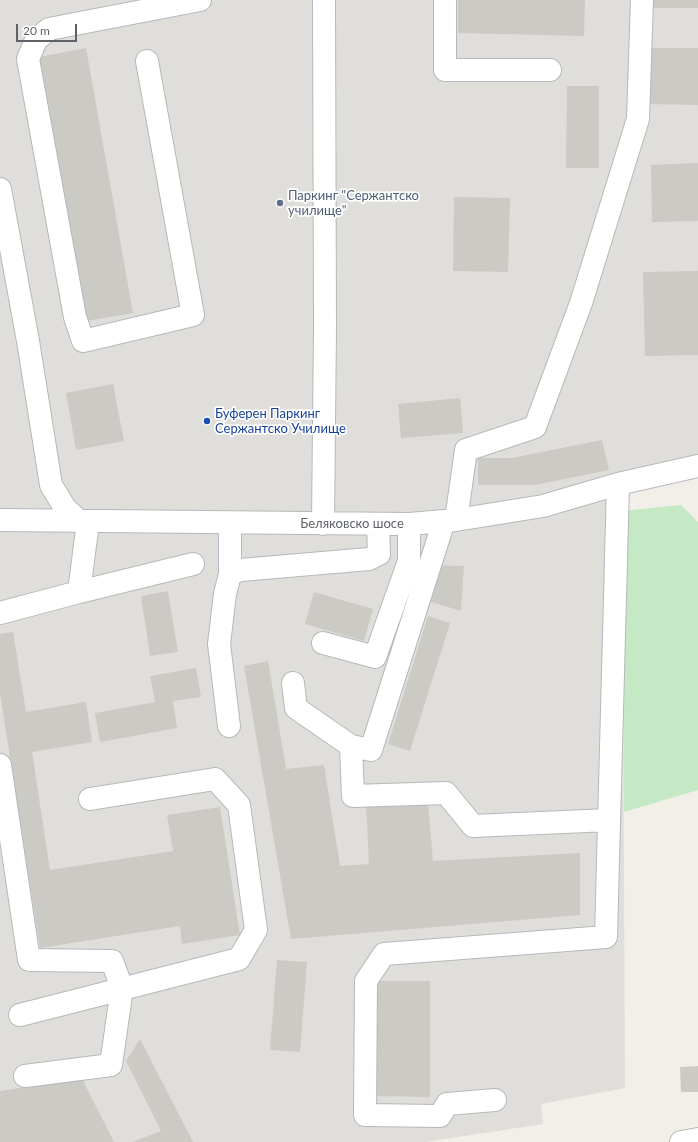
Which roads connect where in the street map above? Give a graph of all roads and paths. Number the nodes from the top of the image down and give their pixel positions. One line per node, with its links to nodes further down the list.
1 (200, 0): 5 (street)
2 (324, 0): 14 (street)
3 (445, 0): 6 (street)
4 (642, 0): 11 (street)
5 (147, 61)
6 (550, 70)
7 (0, 189): 12 (street)
8 (698, 466): 9 (street, Беляковско шосе)
9 (618, 484): 11 (street, Беляковско шосе); 27 (street)
10 (0, 520): 12 (street, Беляковско шосе)
11 (450, 520): 16 (street, Беляковско шосе); 24 (street)
12 (84, 522): 13 (street, Беляковско шосе); 19 (street)
13 (230, 523): 14 (street, Беляковско шосе); 18 (street)
14 (323, 524): 15 (street, Беляковско шосе)
15 (378, 524): 16 (street, Беляковско шосе); 18 (street)
16 (409, 524): 21 (street)
17 (193, 564): 19 (street)
18 (230, 574): 23 (street)
19 (79, 592): 20 (street)
20 (0, 613)
21 (323, 643)
22 (293, 683): 24 (street)
23 (229, 726)
24 (351, 746): 27 (street)
25 (0, 765): 28 (street)
26 (90, 799): 28 (street)
27 (609, 820): 31 (street)
28 (122, 988): 29 (street); 30 (street)
29 (20, 1015)
30 (25, 1076)
31 (495, 1100)
32 (698, 1139): 33 (street)
33 (682, 1142)

